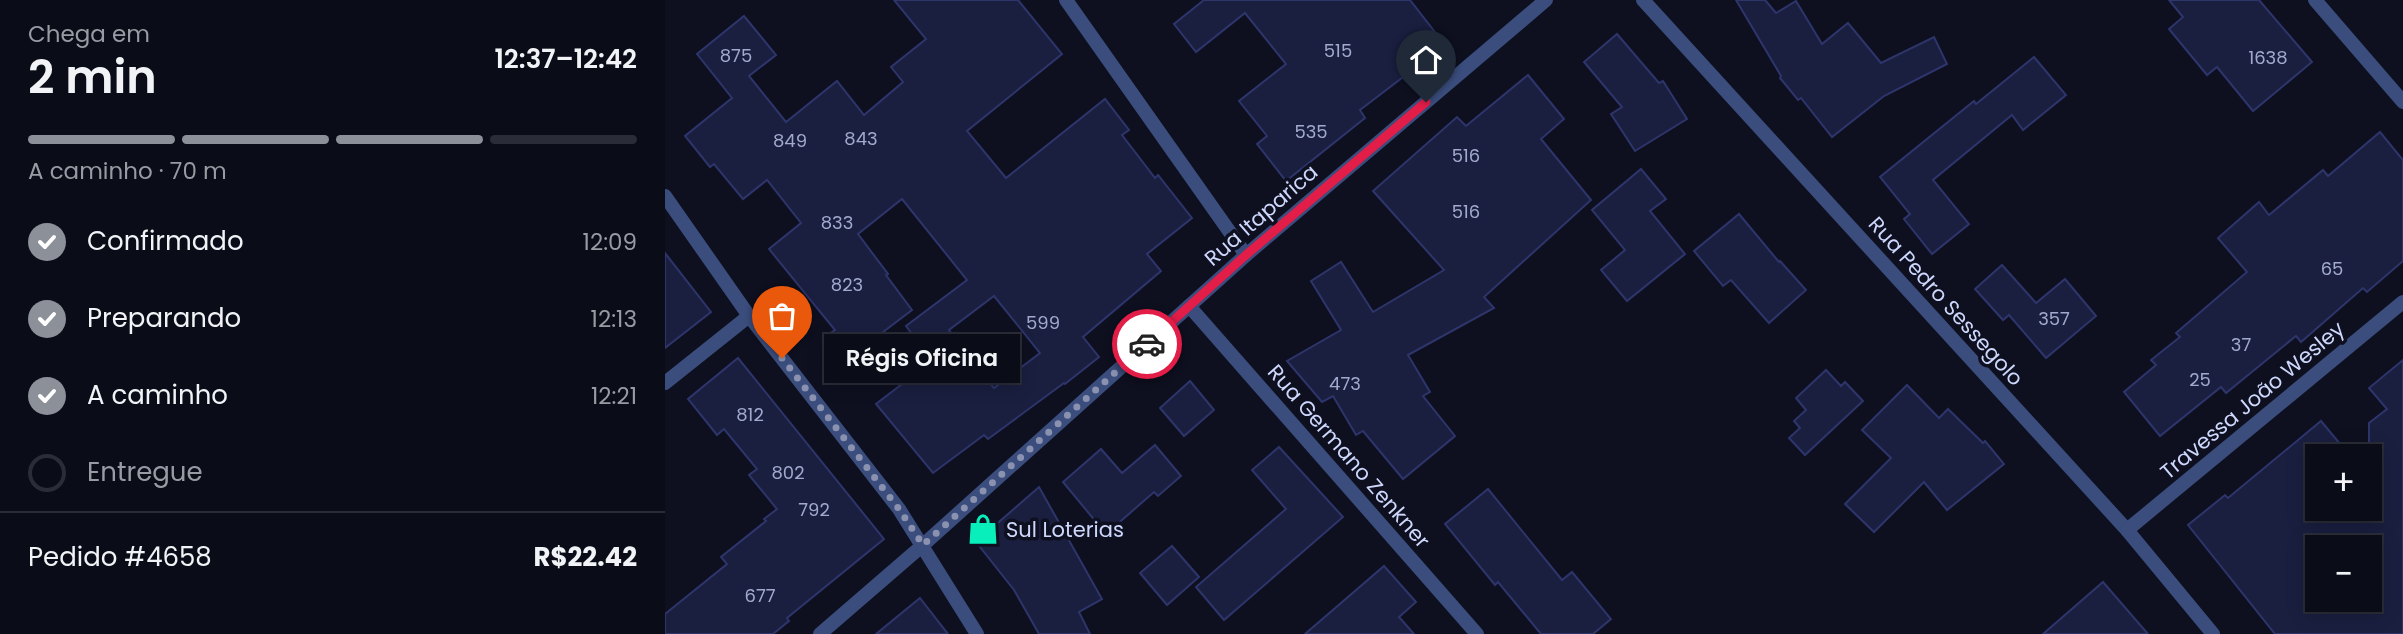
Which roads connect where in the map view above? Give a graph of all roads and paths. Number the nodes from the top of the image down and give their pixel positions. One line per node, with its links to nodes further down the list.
1 (1066, 0): 7 (street)
2 (1546, 0): 7 (street, Rua Itaparica)
3 (1643, 0): 12 (street, Rua Pedro Sessegolo)
4 (2315, 0): 5 (street)
5 (2403, 102)
6 (665, 196): 10 (street)
7 (1246, 255): 9 (street, Rua Itaparica)
8 (2403, 302): 12 (street, Travessa João Wesley)
9 (1189, 306): 13 (street, Rua Itaparica); 16 (street, Rua Germano Zenkner)
10 (749, 316): 11 (street); 13 (street)
11 (665, 383)
12 (2127, 530): 17 (street, Rua Pedro Sessegolo)
13 (923, 545): 14 (street, Rua Itaparica); 15 (street)
14 (820, 634)
15 (977, 634)
16 (1477, 634)
17 (2213, 634)

